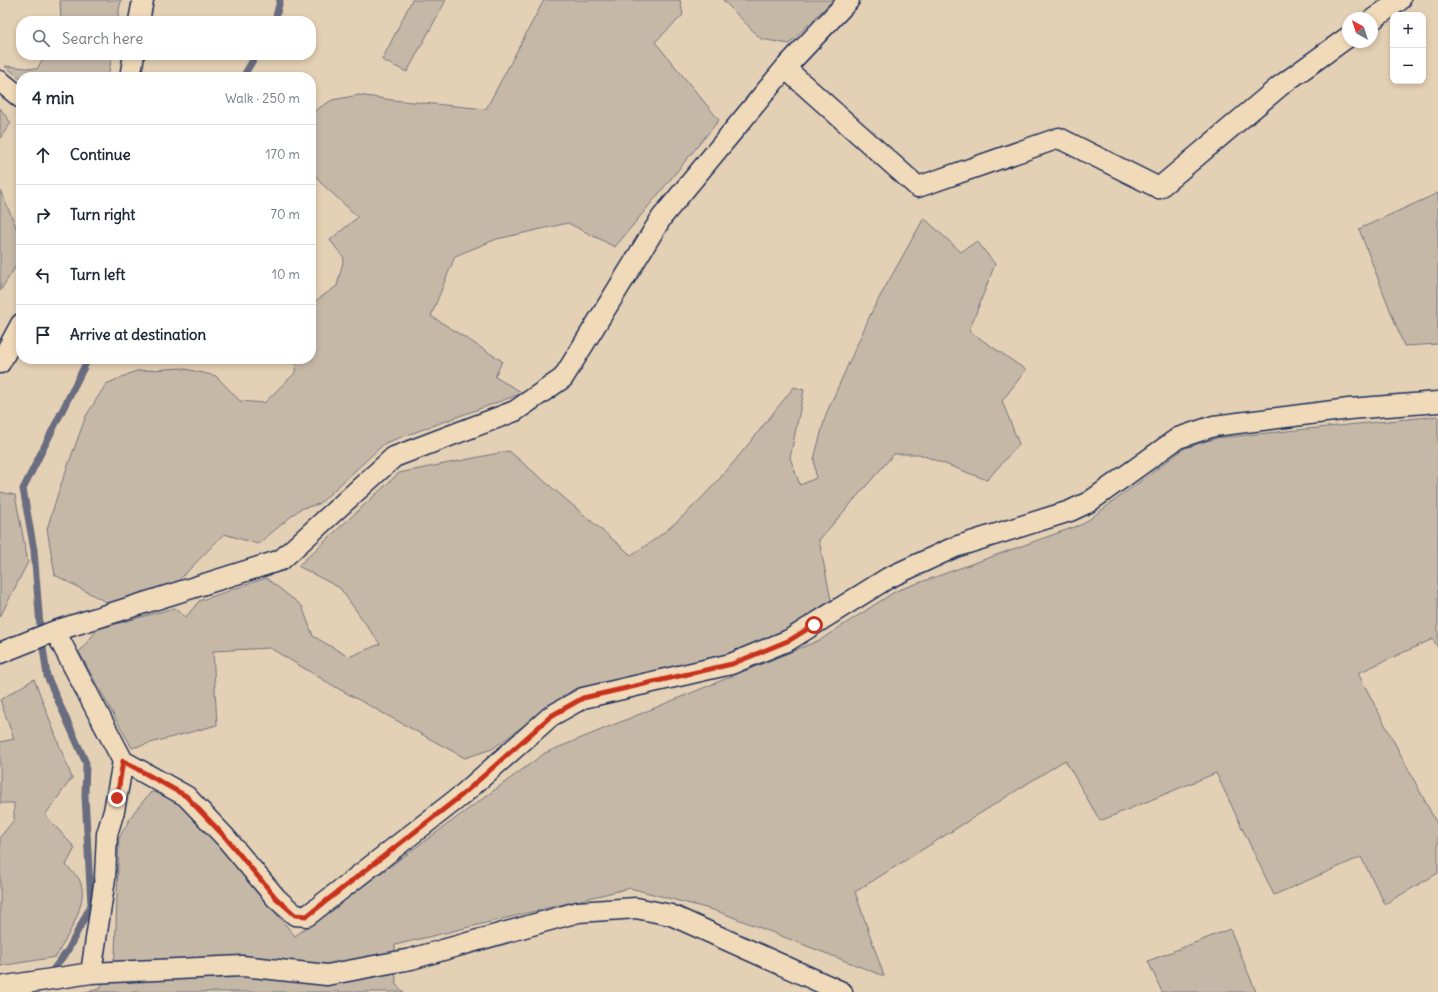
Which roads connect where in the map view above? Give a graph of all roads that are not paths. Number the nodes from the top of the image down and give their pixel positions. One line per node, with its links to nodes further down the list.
1 (142, 0): 4 (street)
2 (849, 0): 8 (street)
3 (1400, 0): 5 (street)
4 (140, 16)
5 (1378, 16)
6 (1342, 41): 8 (street)
7 (133, 60): 9 (street)
8 (786, 68): 15 (street)
9 (131, 72)
10 (0, 81): 11 (street)
11 (16, 94)
12 (16, 333): 13 (street)
13 (0, 363)
14 (1438, 402): 17 (street)
15 (44, 635): 16 (street); 17 (street)
16 (0, 652)
17 (123, 761): 18 (street)
18 (90, 973): 19 (street); 20 (street)
19 (0, 987)
20 (842, 992)

